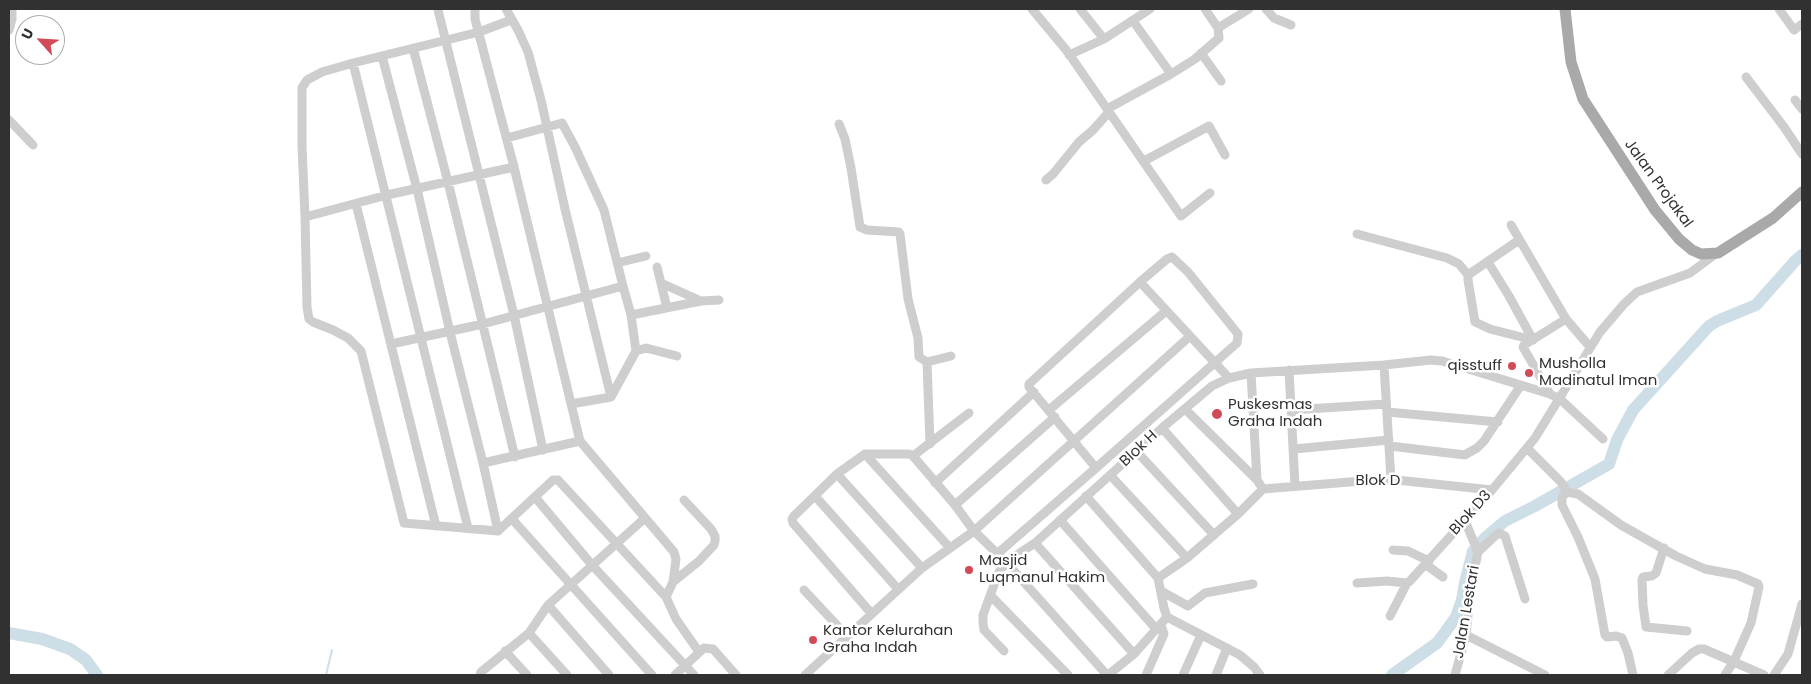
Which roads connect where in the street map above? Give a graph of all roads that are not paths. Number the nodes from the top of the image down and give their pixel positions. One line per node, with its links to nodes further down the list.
1 (12, 9): 18 (street)
2 (475, 9): 19 (street)
3 (506, 9): 13 (street)
4 (1032, 9): 24 (street)
5 (1080, 9): 20 (street)
6 (1150, 9): 14 (street)
7 (1205, 9): 17 (street)
8 (1249, 9): 17 (street)
9 (1266, 9): 16 (street)
10 (1564, 9): 54 (main road, Jalan Projakal)
11 (1779, 9): 15 (street)
12 (438, 10): 21 (street)
13 (511, 20): 19 (street); 35 (street)
14 (1133, 21): 20 (street); 27 (street)
15 (1802, 24)
16 (1291, 25)
17 (1218, 28): 23 (street)
18 (9, 30)
19 (479, 32): 21 (street); 36 (street)
20 (1104, 39): 24 (street)
21 (446, 40): 22 (street); 42 (street)
22 (412, 48): 25 (street); 44 (street)
23 (1201, 53): 27 (street); 29 (street)
24 (1069, 55): 32 (street)
25 (382, 56): 26 (street); 45 (street)
26 (353, 63): 48 (street); 50 (street)
27 (1171, 74): 32 (street)
28 (1746, 77): 38 (street)
29 (1221, 81)
30 (1794, 100): 31 (street)
31 (1802, 109)
32 (1108, 111): 40 (street); 43 (street)
33 (9, 120): 37 (street)
34 (839, 124): 82 (street)
35 (546, 128): 36 (street); 57 (street); 63 (street)
36 (506, 138): 41 (street)
37 (33, 146)
38 (1802, 154)
39 (1225, 155): 40 (street)
40 (1144, 161): 47 (street)
41 (514, 167): 42 (street); 66 (street)
42 (478, 175): 44 (street); 69 (street)
43 (1046, 180)
44 (448, 182): 45 (street); 72 (street)
45 (417, 189): 48 (street); 73 (street)
46 (1802, 192): 54 (main road)
47 (1210, 193)
48 (387, 196): 49 (street); 74 (street)
49 (356, 204): 50 (street); 77 (street)
50 (306, 217): 134 (street)
51 (1511, 225): 53 (street)
52 (1357, 234): 59 (street)
53 (1519, 240): 56 (street); 71 (street)
54 (1718, 253): 78 (street, Blok D3)
55 (646, 256): 57 (street)
56 (1488, 262): 59 (street); 76 (street)
57 (617, 263): 62 (street)
58 (657, 267): 61 (street)
59 (1468, 275): 76 (street)
60 (1140, 282): 68 (street); 83 (street); 89 (street)
61 (661, 283): 65 (street); 67 (street)
62 (623, 286): 63 (street); 70 (street)
63 (586, 297): 66 (street); 91 (street)
64 (719, 300): 65 (street)
65 (701, 301): 67 (street)
66 (547, 306): 69 (street); 93 (street)
67 (667, 308): 70 (street)
68 (1166, 311): 75 (street); 98 (street)
69 (514, 315): 72 (street); 108 (street)
70 (631, 315): 79 (street)
71 (1566, 319): 76 (street); 78 (street)
72 (483, 324): 73 (street); 112 (street)
73 (450, 332): 74 (street); 113 (street)
74 (421, 337): 77 (street); 135 (street)
75 (1189, 337): 83 (street); 103 (street)
76 (1533, 340): 90 (street)
77 (391, 344): 134 (street)
78 (1590, 346): 92 (street, Blok D3)
79 (636, 351): 80 (street); 91 (street)
80 (677, 356)
81 (950, 356): 82 (street)
82 (927, 362): 105 (street)
83 (1215, 363): 87 (street); 114 (street)
84 (1384, 365): 85 (street, Blok H); 88 (street, Blok H); 94 (street)
85 (1289, 370): 86 (street, Blok H); 96 (street)
86 (1251, 373): 87 (street, Blok H); 117 (street)
87 (1229, 378): 95 (street, Blok H)
88 (1521, 385): 90 (street, Blok H); 99 (street)
89 (1034, 392): 98 (street); 119 (street)
90 (1550, 394): 92 (street, Blok H)
91 (611, 397): 93 (street)
92 (1560, 399): 101 (street, Blok H); 106 (street, Blok D3)
93 (571, 404): 102 (street)
94 (1387, 408): 96 (street); 99 (street); 104 (street)
95 (1185, 409): 100 (street, Blok H); 117 (street)
96 (1291, 410): 107 (street)
97 (969, 413): 105 (street)
98 (1052, 414): 103 (street); 128 (street)
99 (1498, 422): 104 (street)
100 (1162, 428): 109 (street, Blok H); 129 (street)
101 (1603, 439)
102 (580, 441): 108 (street); 130 (street)
103 (1074, 442): 114 (street); 137 (street)
104 (1389, 443): 107 (street); 118 (street)
105 (930, 444): 111 (street)
106 (1527, 448): 121 (street); 123 (street, Blok D3)
107 (1294, 449): 120 (street)
108 (543, 450): 112 (street)
109 (1137, 452): 116 (street, Blok H); 138 (street)
110 (865, 454): 111 (street); 115 (street); 141 (street)
111 (913, 456): 119 (street)
112 (515, 457): 113 (street)
113 (483, 463): 136 (street)
114 (1096, 468): 145 (street)
115 (838, 474): 124 (street); 150 (street)
116 (1111, 476): 125 (street, Blok H); 146 (street)
117 (1257, 480): 122 (street)
118 (1392, 480): 120 (street, Blok D); 123 (street, Blok D)
119 (935, 482): 128 (street)
120 (1295, 486): 122 (street, Blok D)
121 (1564, 488): 143 (street); 200 (street)
122 (1263, 489): 129 (street)
123 (1492, 490): 133 (street, Blok D3)
124 (815, 496): 158 (street); 166 (street)
125 (1086, 496): 132 (street, Blok H); 152 (street)
126 (535, 497): 131 (street); 140 (street); 149 (street)
127 (684, 500): 153 (street)
128 (955, 505): 137 (street)
129 (1238, 514): 138 (street)
130 (645, 518): 140 (street); 153 (street)
131 (512, 519): 136 (street); 156 (street)
132 (1060, 520): 139 (street, Blok H); 169 (street)
133 (1465, 521): 142 (street); 148 (street, Blok D3)
134 (436, 526): 135 (street)
135 (468, 528): 136 (street)
136 (498, 531)
137 (974, 531): 141 (street); 145 (street)
138 (1214, 535): 146 (street)
139 (1035, 543): 147 (street, Blok H); 179 (street)
140 (616, 544): 149 (street); 162 (street)
141 (950, 548): 150 (street)
142 (1476, 548): 163 (street); 173 (street, Jalan Lestari)
143 (1664, 548): 170 (street); 180 (street)
144 (1392, 550): 148 (street)
145 (997, 554): 147 (street)
146 (1187, 558): 152 (street)
147 (1006, 562): 161 (street); 193 (street)
148 (1427, 562): 151 (street); 155 (street, Blok D3)
149 (592, 565): 156 (street); 181 (street)
150 (922, 568): 158 (street)
151 (1442, 577)
152 (1158, 578): 160 (street)
153 (674, 582): 162 (street)
154 (1357, 582): 155 (street)
155 (1407, 583): 167 (street, Blok D3)
156 (571, 584): 164 (street); 187 (street)
157 (1253, 584): 160 (street)
158 (898, 589): 166 (street)
159 (804, 590): 174 (street)
160 (1161, 591): 168 (street)
161 (991, 596): 177 (street); 192 (street)
162 (666, 597): 178 (street)
163 (1525, 599)
164 (548, 605): 171 (street); 186 (street)
165 (1802, 610): 204 (street)
166 (872, 613): 174 (street)
167 (1390, 616)
168 (1168, 617): 169 (street); 172 (street)
169 (1159, 628): 179 (street); 194 (street)
170 (1687, 631)
171 (529, 633): 176 (street); 185 (street)
172 (1202, 635): 175 (street); 195 (street)
173 (1466, 635): 198 (street, Jalan Lestari); 199 (street)
174 (847, 636): 191 (street)
175 (1227, 648): 182 (street); 196 (street)
176 (505, 651): 183 (street); 184 (street)
177 (1004, 651)
178 (699, 652): 181 (street); 190 (street)
179 (1134, 654): 193 (street)
180 (1734, 662): 201 (street); 202 (street); 203 (street)
181 (685, 665): 188 (street); 189 (street)
182 (1252, 671): 197 (street)
183 (482, 674)
184 (527, 675)
185 (568, 675)
186 (609, 675)
187 (652, 675)
188 (675, 675)
189 (694, 675)
190 (736, 675)
191 (804, 675)
192 (1068, 675)
193 (1108, 675)
194 (1146, 675)
195 (1183, 675)
196 (1216, 675)
197 (1260, 675)
198 (1455, 675)
199 (1545, 675)
200 (1633, 675)
201 (1668, 675)
202 (1726, 675)
203 (1764, 675)
204 (1774, 675)

